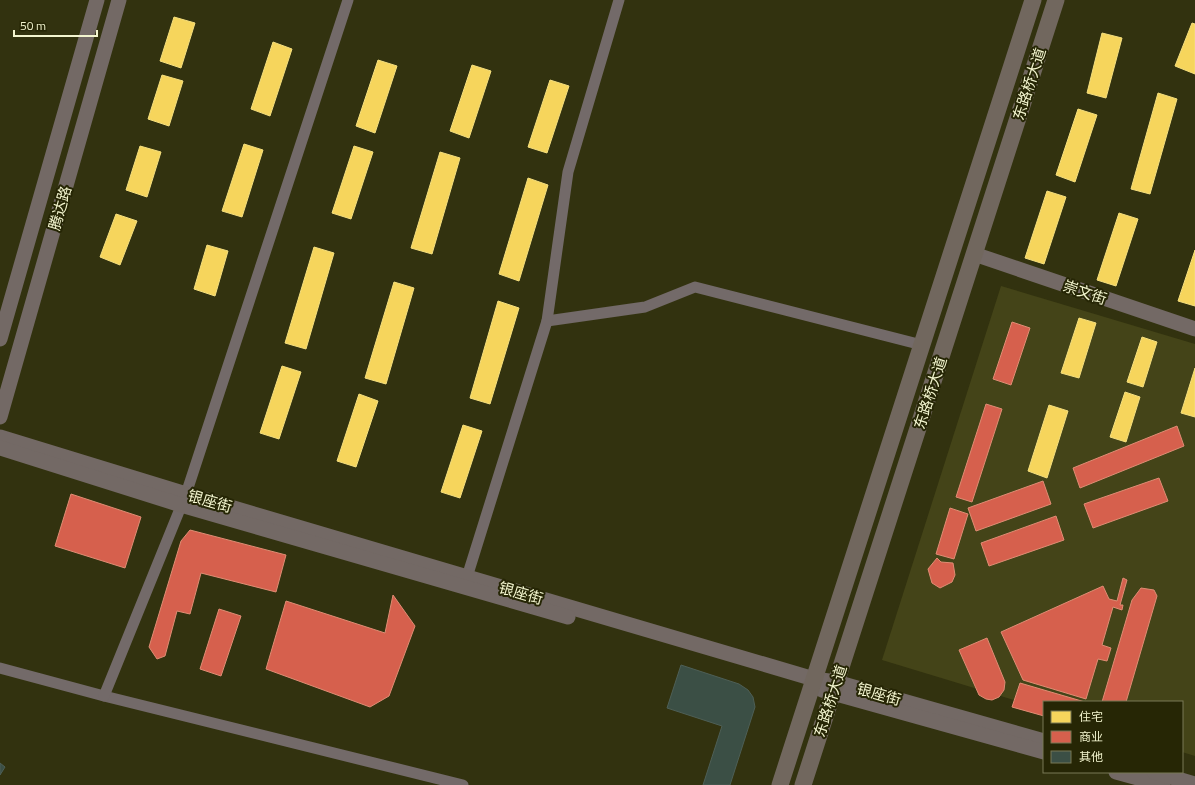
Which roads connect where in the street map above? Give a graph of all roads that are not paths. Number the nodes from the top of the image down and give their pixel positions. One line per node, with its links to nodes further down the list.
1 (97, 0): 10 (main road, 腾达路)
2 (119, 0): 12 (main road, 腾达路)
3 (348, 0): 15 (street)
4 (619, 0): 8 (street)
5 (1033, 0): 11 (main road, 东路桥大道)
6 (1056, 0): 7 (main road, 东路桥大道)
7 (974, 254): 9 (main road, 崇文街); 19 (main road, 东路桥大道)
8 (547, 321): 11 (street); 16 (street)
9 (1195, 329)
10 (0, 339)
11 (922, 345): 18 (main road, 东路桥大道)
12 (0, 417)
13 (0, 437): 15 (main road, 银座街)
14 (0, 448): 15 (main road)
15 (184, 500): 16 (main road, 银座街); 18 (main road); 20 (street)
16 (467, 577): 18 (main road, 银座街)
17 (0, 668): 20 (street)
18 (813, 683): 19 (main road, 银座街); 27 (main road, 东路桥大道)
19 (834, 688): 21 (main road, 银座街); 22 (main road); 28 (main road, 东路桥大道)
20 (104, 696): 26 (street)
21 (1043, 741)
22 (1043, 752)
23 (1120, 773): 29 (main road)
24 (1157, 773): 25 (main road)
25 (1195, 784)
26 (463, 785)
27 (780, 785)
28 (803, 785)
29 (1164, 785)

